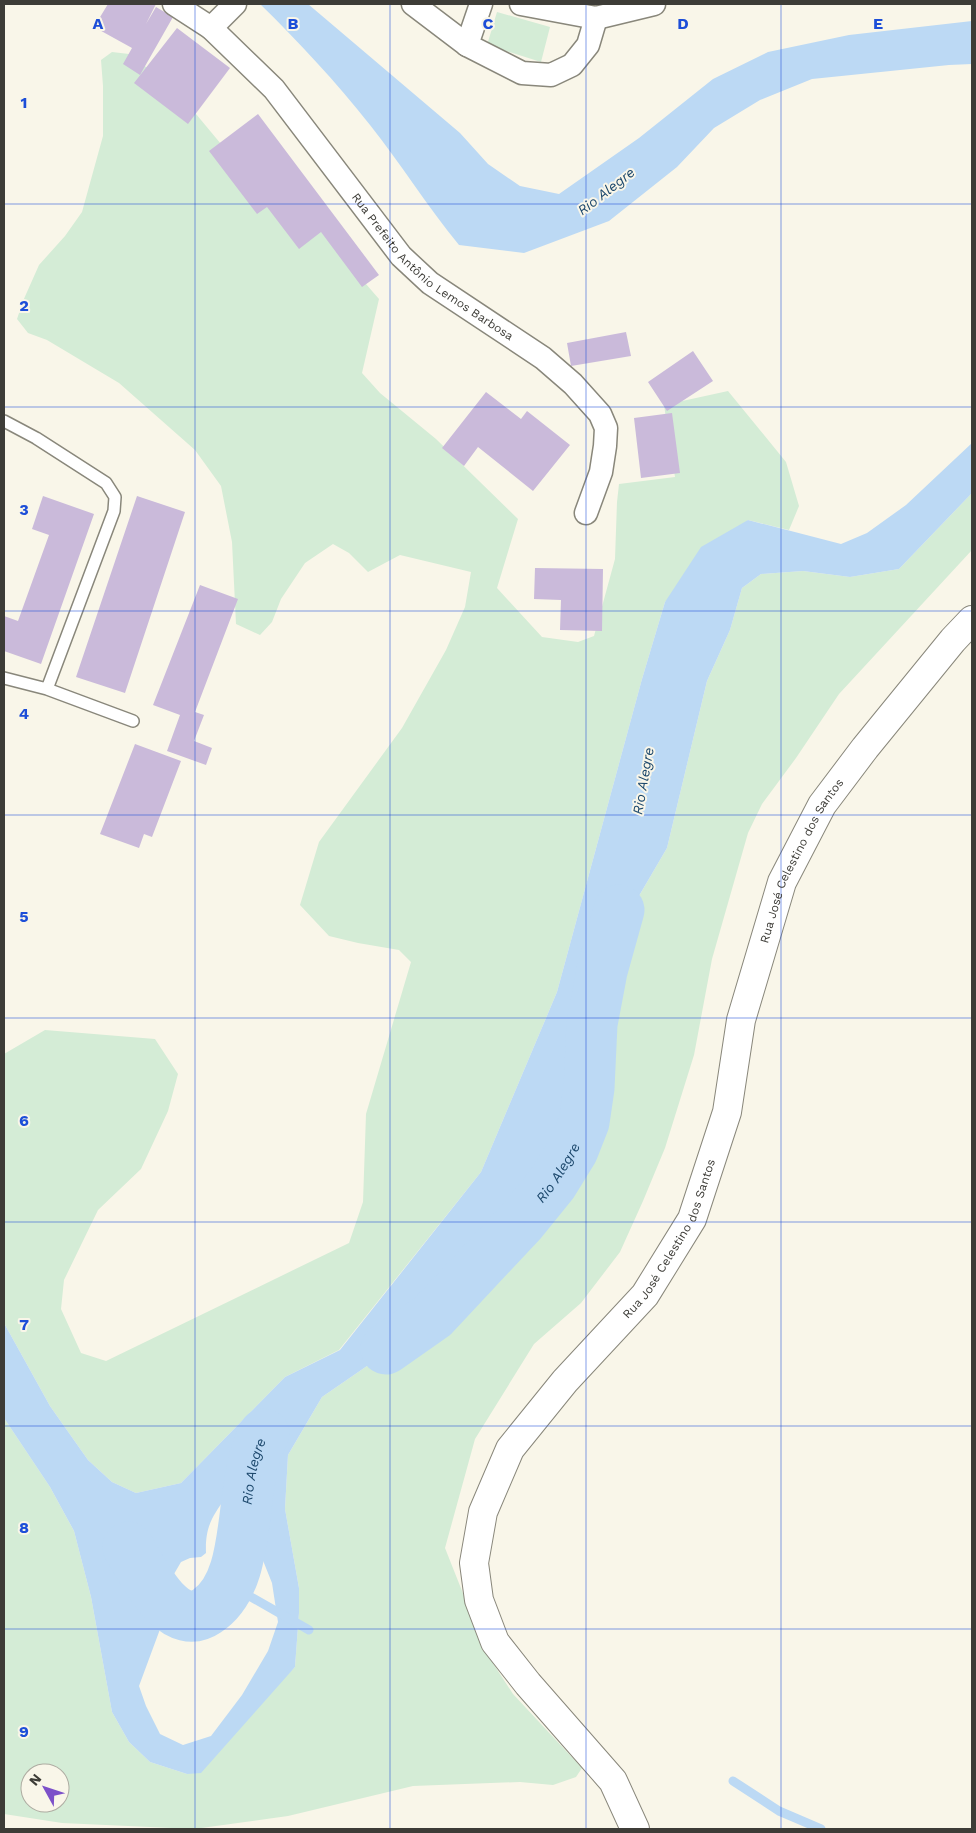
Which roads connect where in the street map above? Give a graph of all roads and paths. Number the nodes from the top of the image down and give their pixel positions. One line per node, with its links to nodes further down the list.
1 (174, 4): 8 (street, Rua Prefeito Antônio Lemos Barbosa)
2 (412, 4): 9 (street)
3 (481, 4): 9 (street)
4 (521, 4): 7 (street)
5 (654, 4): 7 (street)
6 (233, 5): 8 (street)
7 (596, 18): 9 (street)
8 (211, 28): 11 (street, Rua Prefeito Antônio Lemos Barbosa)
9 (467, 45)
10 (4, 421): 14 (lane)
11 (586, 513)
12 (972, 620): 16 (street, Rua José Celestino dos Santos)
13 (4, 678): 14 (lane)
14 (47, 689): 15 (lane)
15 (132, 721)
16 (635, 1829)

